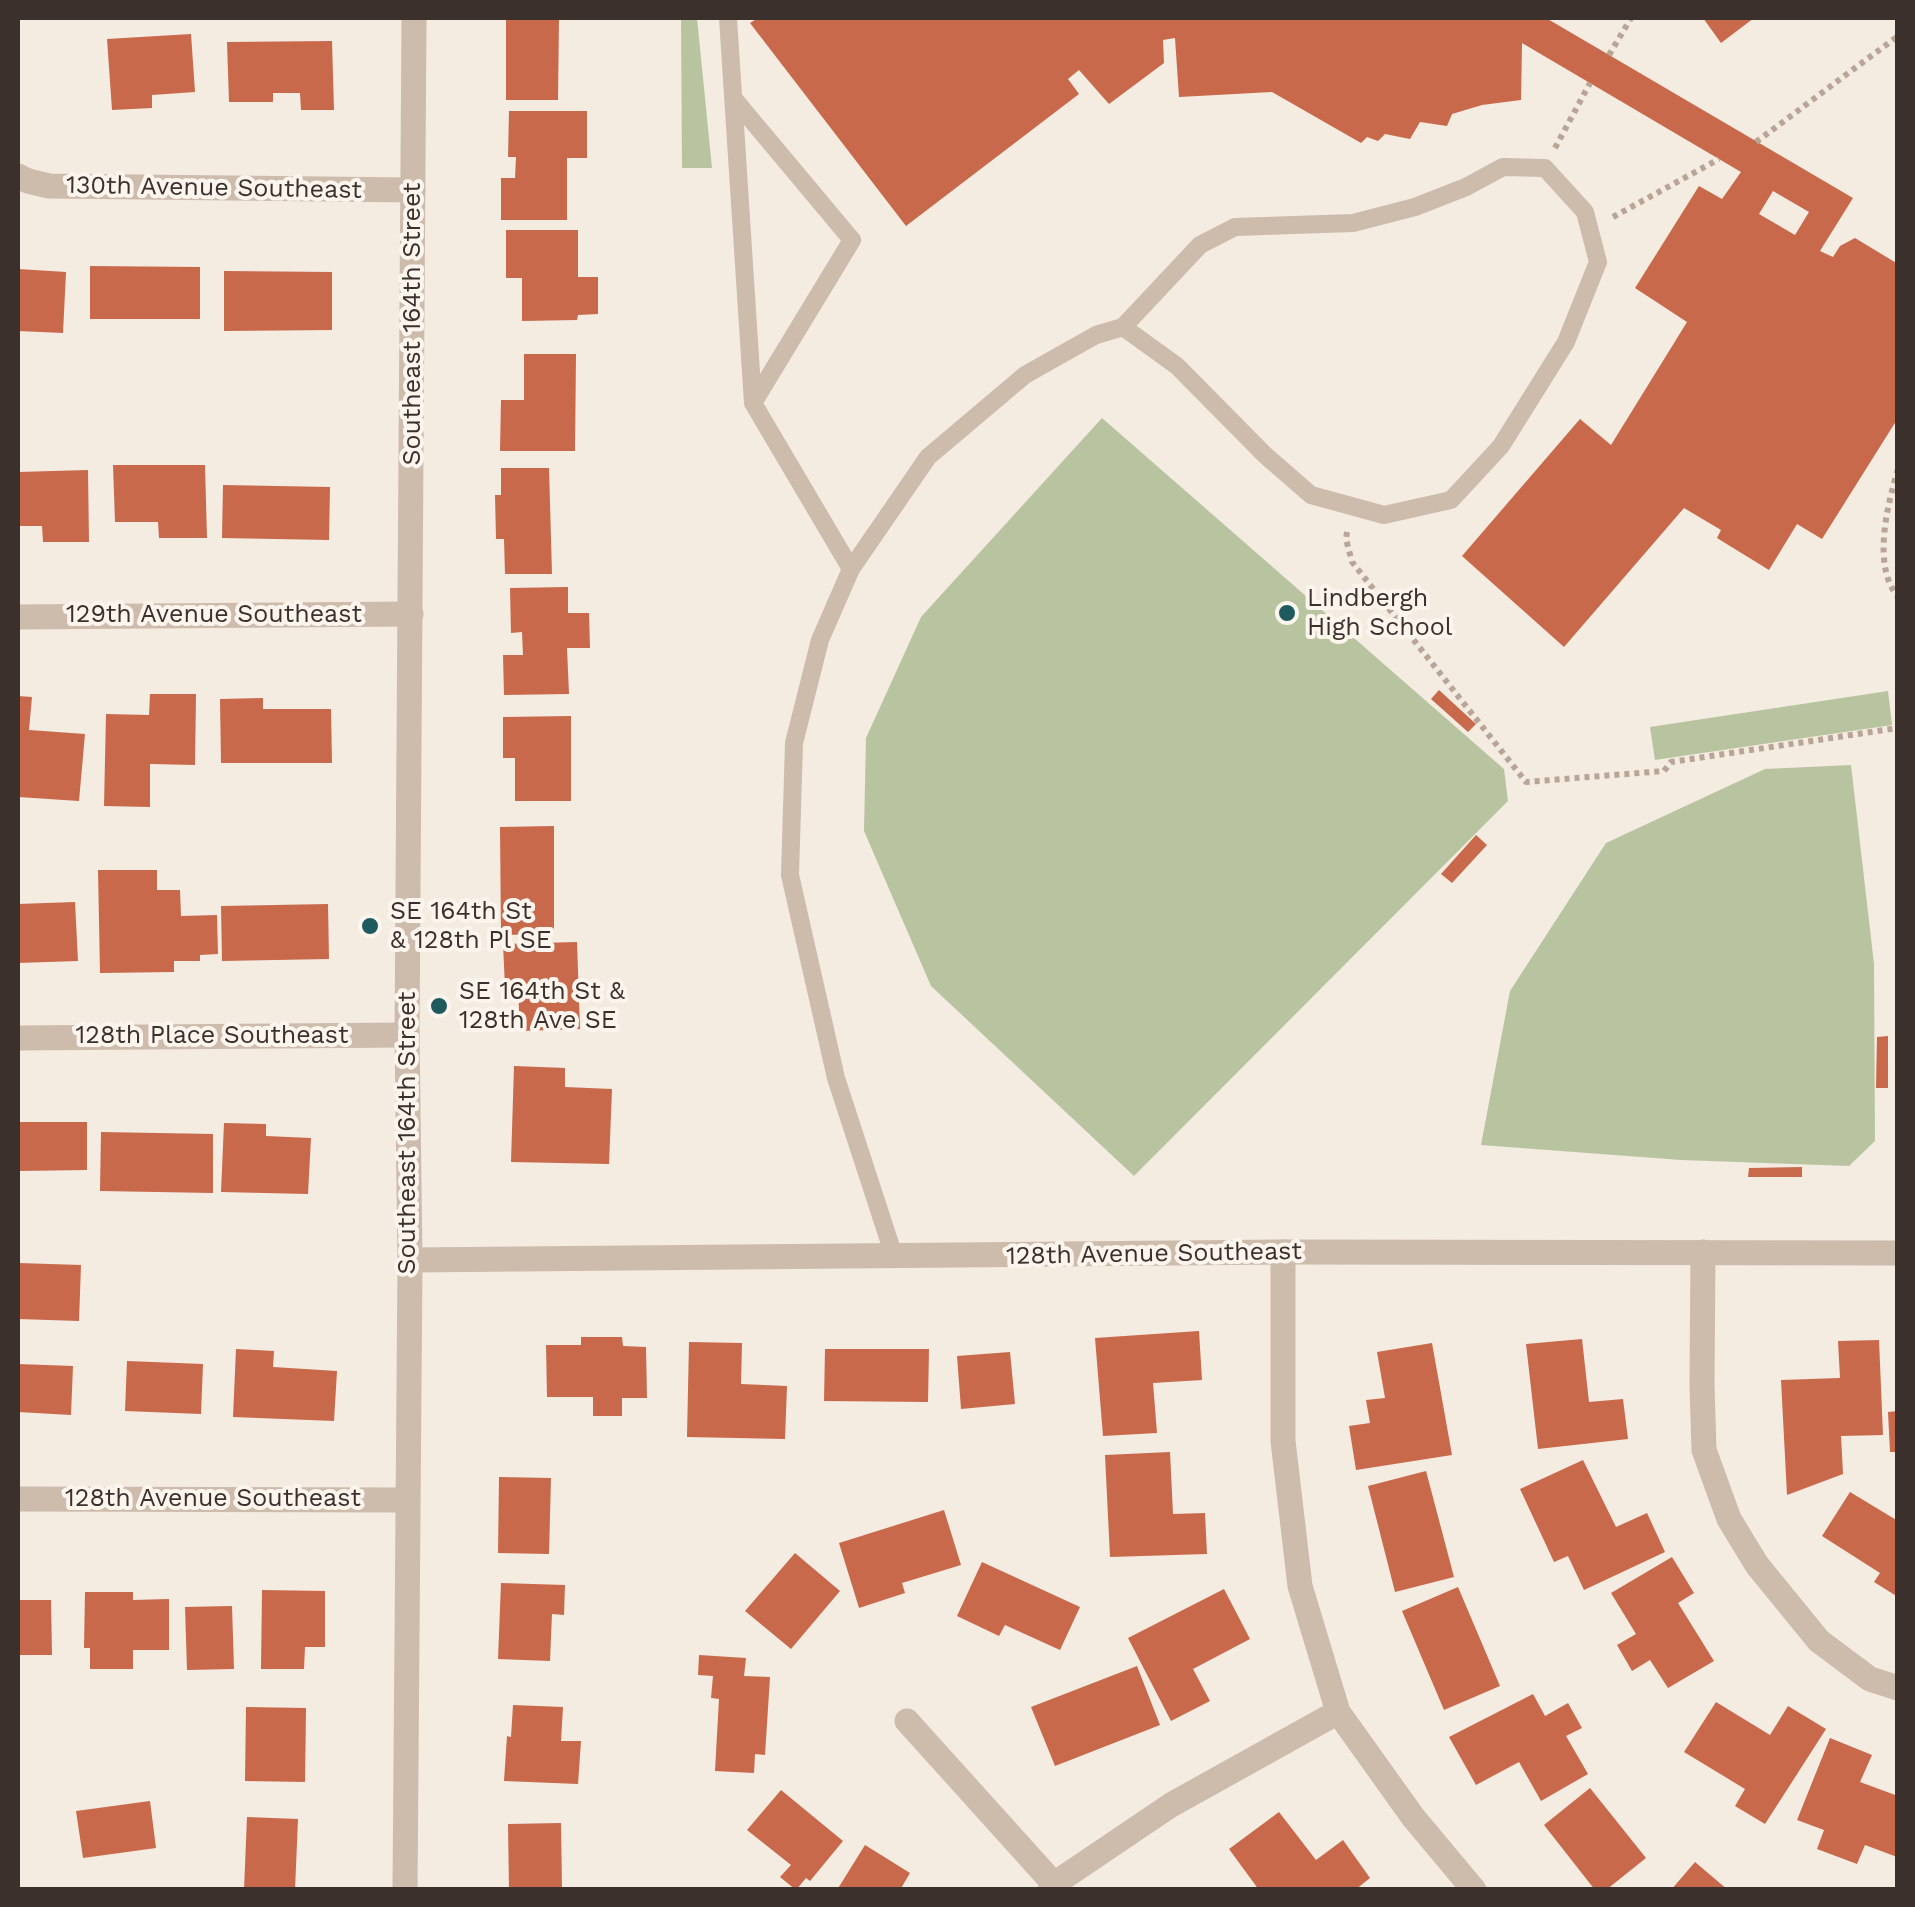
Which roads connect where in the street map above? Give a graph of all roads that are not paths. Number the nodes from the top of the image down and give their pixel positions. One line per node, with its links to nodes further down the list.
1 (414, 18): 5 (street, Southeast 164th Street)
2 (728, 18): 3 (lane)
3 (734, 99): 7 (lane); 7 (lane)
4 (18, 176): 5 (street, 130th Avenue Southeast)
5 (414, 190): 9 (street, Southeast 164th Street)
6 (1122, 327): 6 (lane); 8 (lane)
7 (753, 403): 8 (lane)
8 (851, 569): 16 (lane)
9 (411, 614): 10 (street, 129th Avenue Southeast); 11 (street, Southeast 164th Street)
10 (18, 616)
11 (407, 1035): 12 (street, 128th Place Southeast); 17 (street, Southeast 164th Street)
12 (18, 1038)
13 (1284, 1252): 14 (street, 128th Avenue Southeast); 16 (street, 128th Avenue Southeast); 21 (street)
14 (1703, 1252): 15 (street, 128th Avenue Southeast); 20 (street)
15 (1898, 1253)
16 (894, 1256): 17 (street, 128th Avenue Southeast)
17 (410, 1260): 19 (street, Southeast 164th Street)
18 (18, 1499): 19 (street, 128th Avenue Southeast)
19 (408, 1500): 24 (street, Southeast 164th Street)
20 (1898, 1688)
21 (1338, 1712): 23 (street); 25 (street)
22 (907, 1721): 23 (street)
23 (1052, 1887)
24 (405, 1890)
25 (1474, 1890)

